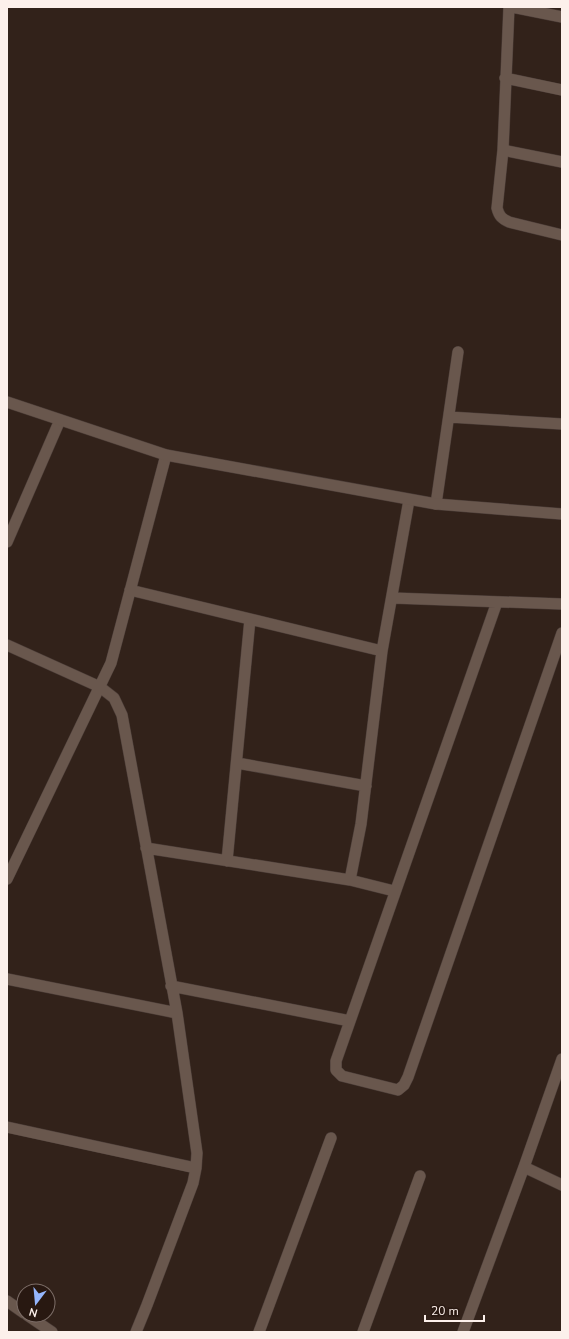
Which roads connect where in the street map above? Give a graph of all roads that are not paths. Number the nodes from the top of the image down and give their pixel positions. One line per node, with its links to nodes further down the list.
1 (508, 7): 4 (street)
2 (512, 7): 3 (street)
3 (562, 17)
4 (505, 78): 5 (street); 6 (street)
5 (562, 90)
6 (503, 150): 7 (street); 8 (street)
7 (562, 162)
8 (562, 234)
9 (458, 352): 11 (street)
10 (7, 402): 12 (street)
11 (449, 417): 13 (street); 16 (street)
12 (60, 420): 14 (street); 18 (street)
13 (562, 424)
14 (166, 455): 15 (street); 19 (street)
15 (409, 500): 16 (street); 20 (street)
16 (436, 504): 17 (street)
17 (562, 514)
18 (7, 542)
19 (130, 590): 23 (street); 27 (street)
20 (393, 598): 21 (street); 26 (street)
21 (497, 602): 22 (street); 34 (street)
22 (562, 604)
23 (250, 619): 26 (street); 28 (street)
24 (562, 633): 38 (street)
25 (7, 645): 27 (street)
26 (382, 651): 29 (street)
27 (100, 687): 30 (street); 32 (street)
28 (237, 763): 29 (street); 31 (street)
29 (366, 786): 33 (street)
30 (146, 848): 31 (street); 36 (street)
31 (228, 860): 33 (street)
32 (7, 879)
33 (350, 880): 34 (street)
34 (394, 891): 38 (street)
35 (7, 979): 37 (street)
36 (171, 986): 37 (street); 38 (street)
37 (177, 1013): 43 (street)
38 (350, 1021)
39 (562, 1058): 42 (street)
40 (7, 1127): 43 (street)
41 (331, 1138): 51 (street)
42 (524, 1167): 45 (street); 53 (street)
43 (196, 1168): 50 (street)
44 (420, 1176): 52 (street)
45 (562, 1185)
46 (7, 1301): 47 (street)
47 (16, 1307)
48 (39, 1323): 49 (street)
49 (52, 1332)
50 (136, 1332)
51 (259, 1332)
52 (363, 1332)
53 (464, 1332)

